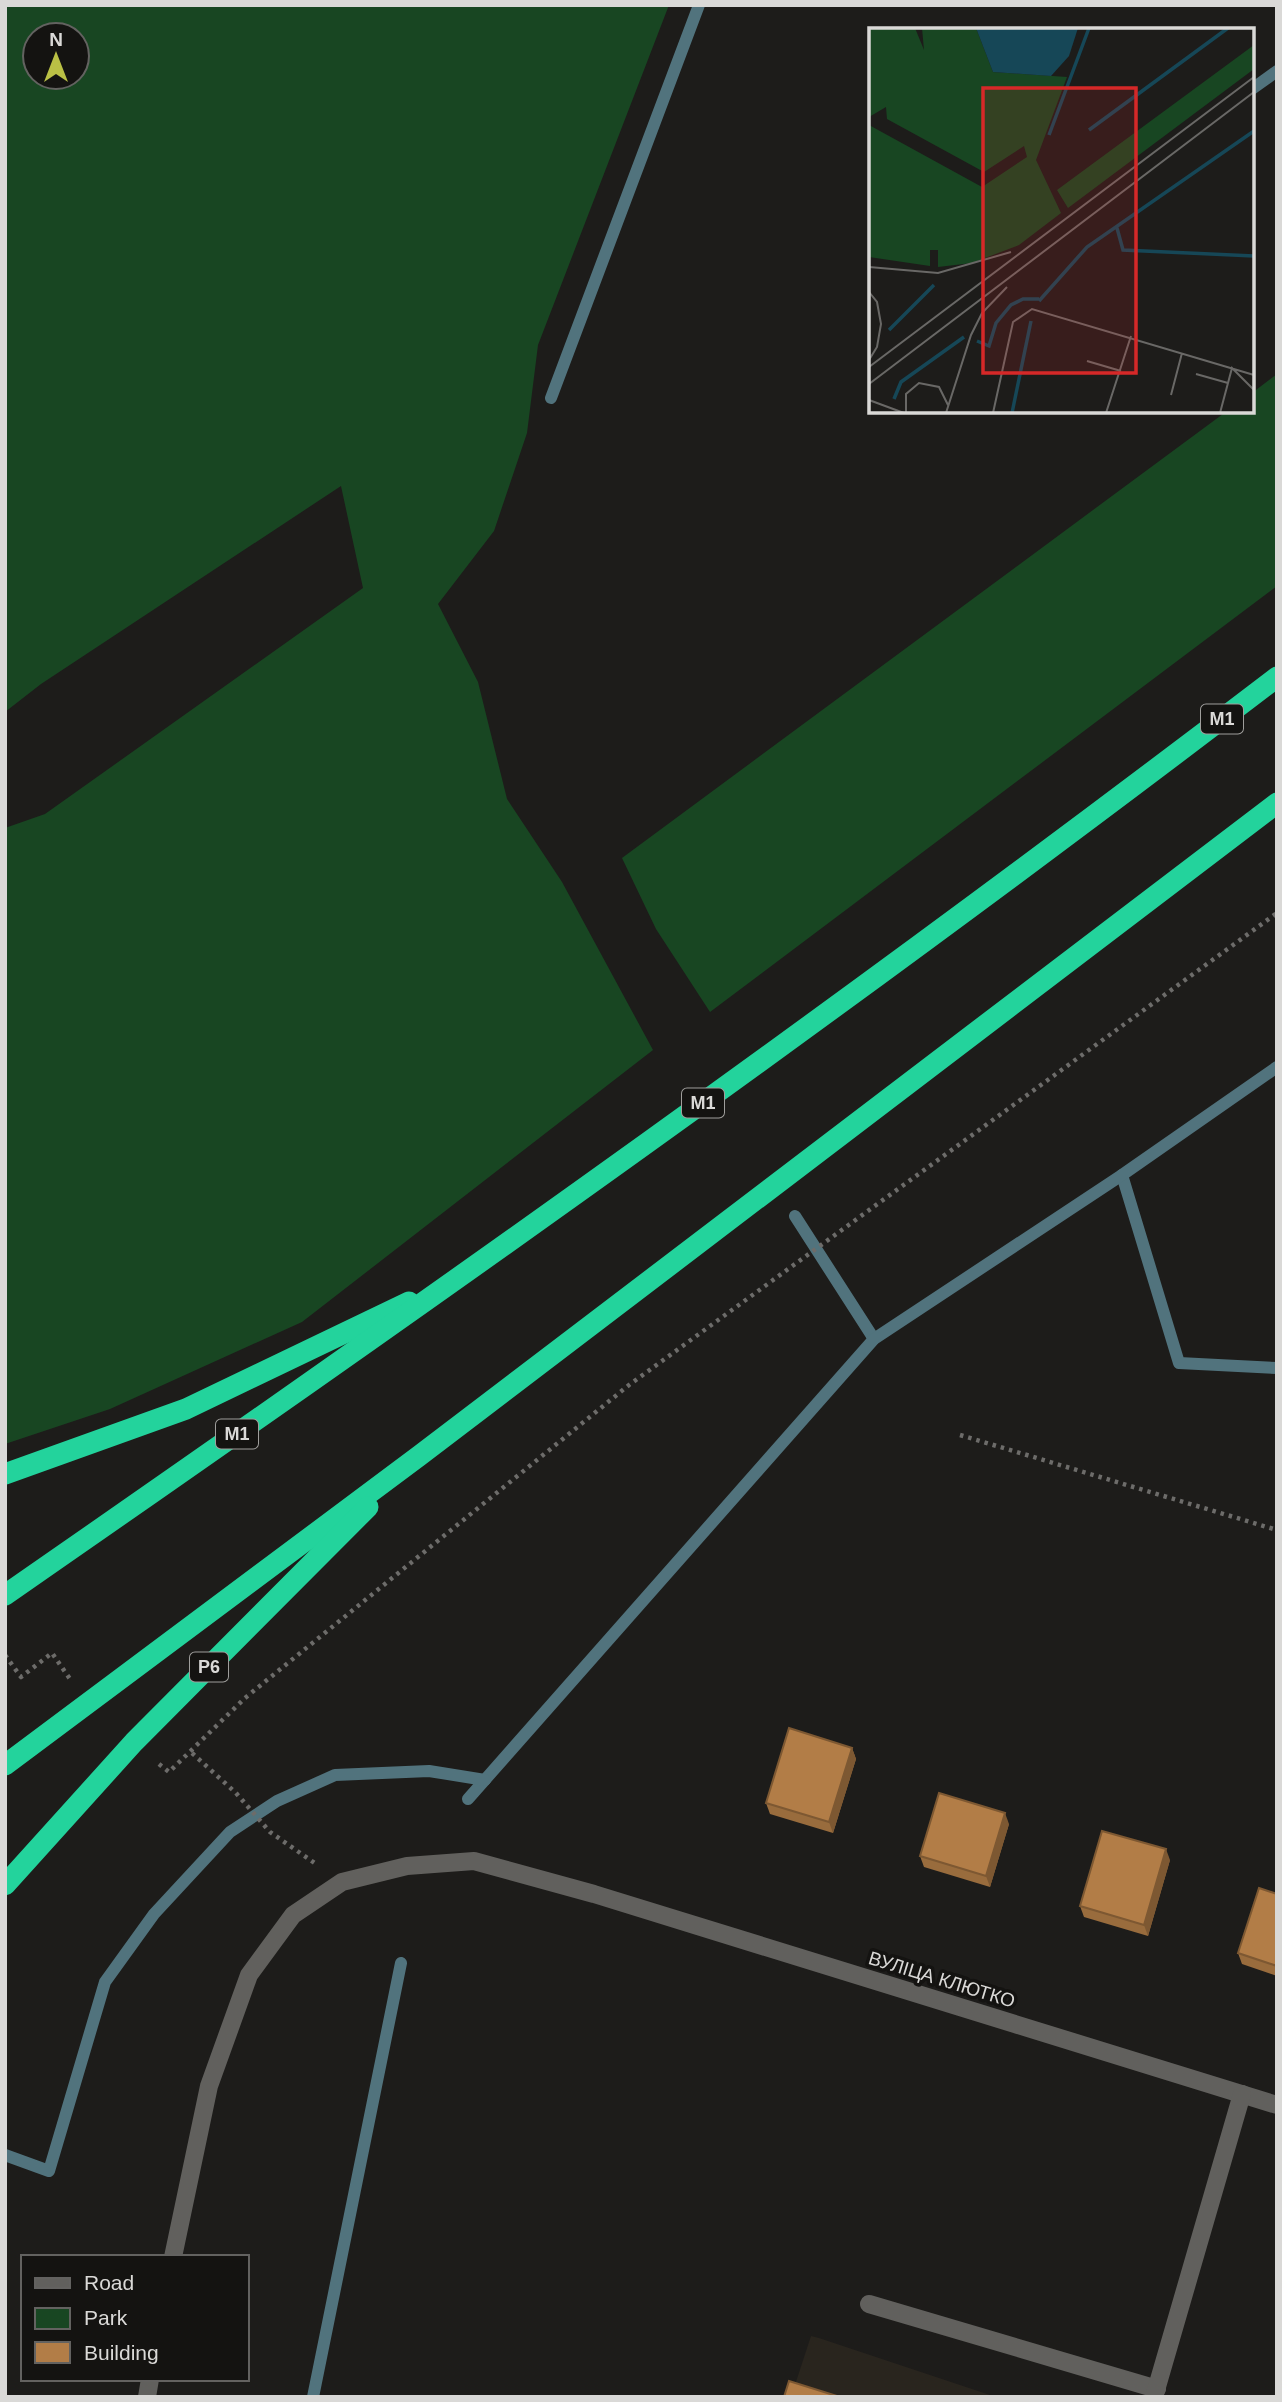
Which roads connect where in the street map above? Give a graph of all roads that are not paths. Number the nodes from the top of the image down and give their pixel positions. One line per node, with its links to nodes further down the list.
1 (1277, 677): 3 (highway, М1)
2 (1277, 803): 4 (highway)
3 (468, 1273): 5 (highway); 6 (highway, М1)
4 (419, 1456): 7 (highway); 8 (highway, Р6)
5 (5, 1474)
6 (5, 1595)
7 (5, 1765)
8 (5, 1885)
9 (1242, 2094): 10 (street, ВУЛІЦА КЛЮТКО); 11 (street, ВУЛІЦА КЛЮТКО); 13 (street)
10 (1277, 2105)
11 (173, 2255)
12 (869, 2304): 13 (street)
13 (1155, 2393)

